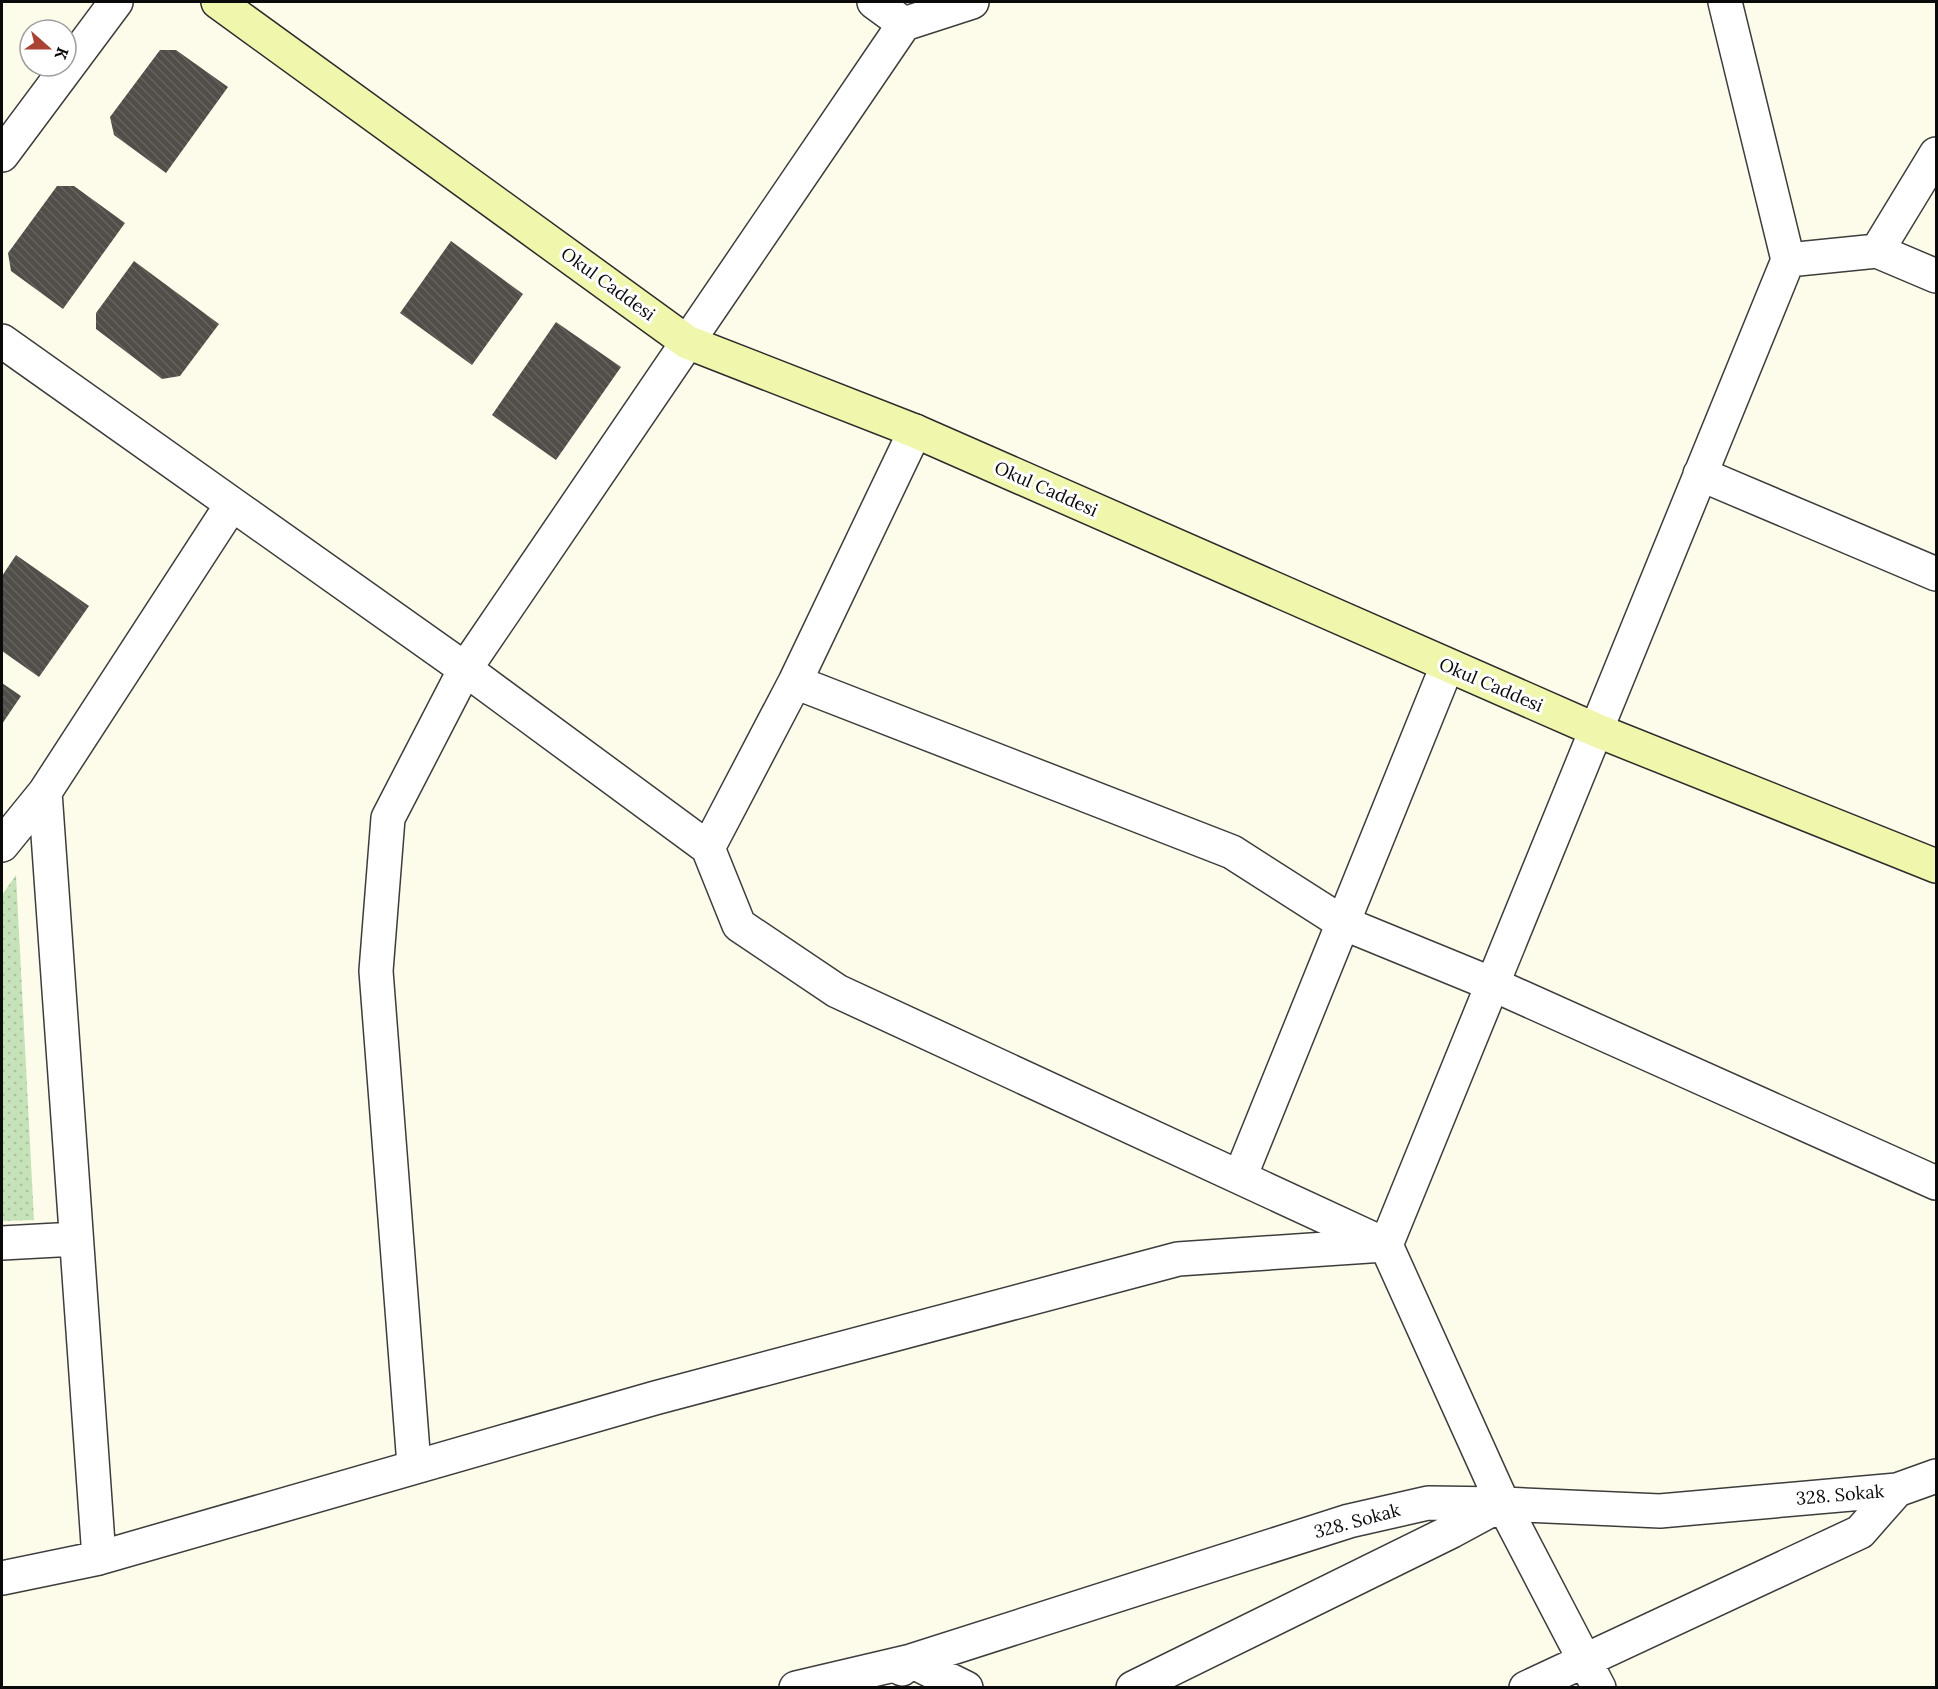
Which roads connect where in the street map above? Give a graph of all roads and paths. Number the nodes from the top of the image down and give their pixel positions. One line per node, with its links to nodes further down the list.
1 (116, 2): 8 (street)
2 (218, 2): 13 (street, Okul Caddesi)
3 (874, 2): 6 (street)
4 (972, 2): 6 (street)
5 (1725, 2): 10 (street)
6 (904, 24): 13 (street)
7 (1936, 154): 9 (street)
8 (2, 155)
9 (1877, 250): 10 (street); 11 (street)
10 (1788, 260): 15 (street)
11 (1936, 276)
12 (2, 341): 16 (street)
13 (687, 342): 14 (street, Okul Caddesi); 19 (street)
14 (915, 431): 18 (street, Okul Caddesi); 20 (street)
15 (1700, 474): 17 (street); 21 (street)
16 (232, 504): 19 (street); 22 (street)
17 (1936, 574)
18 (1447, 666): 21 (street, Okul Caddesi); 26 (street)
19 (465, 669): 24 (street); 33 (street)
20 (795, 682): 24 (street); 26 (street)
21 (1596, 730): 25 (street, Okul Caddesi); 27 (street)
22 (45, 792): 23 (street); 30 (street)
23 (2, 845)
24 (708, 848): 28 (street)
25 (1936, 866)
26 (1343, 923): 27 (street); 28 (street)
27 (1492, 984): 29 (street); 32 (street)
28 (1240, 1177): 32 (street)
29 (1936, 1183)
30 (76, 1239): 31 (street); 37 (street)
31 (2, 1243)
32 (1386, 1245): 33 (street); 36 (street)
33 (414, 1465): 37 (street)
34 (1936, 1476): 35 (street, 328. Sokak)
35 (1897, 1490): 36 (street, 328. Sokak); 40 (street)
36 (1503, 1504): 39 (street, 328. Sokak); 40 (street); 44 (street)
37 (99, 1558): 38 (street)
38 (2, 1578)
39 (911, 1661): 41 (street, 328. Sokak); 42 (street); 43 (street)
40 (1593, 1674): 45 (street)
41 (796, 1688)
42 (884, 1688)
43 (966, 1688)
44 (1133, 1688)
45 (1526, 1688)

